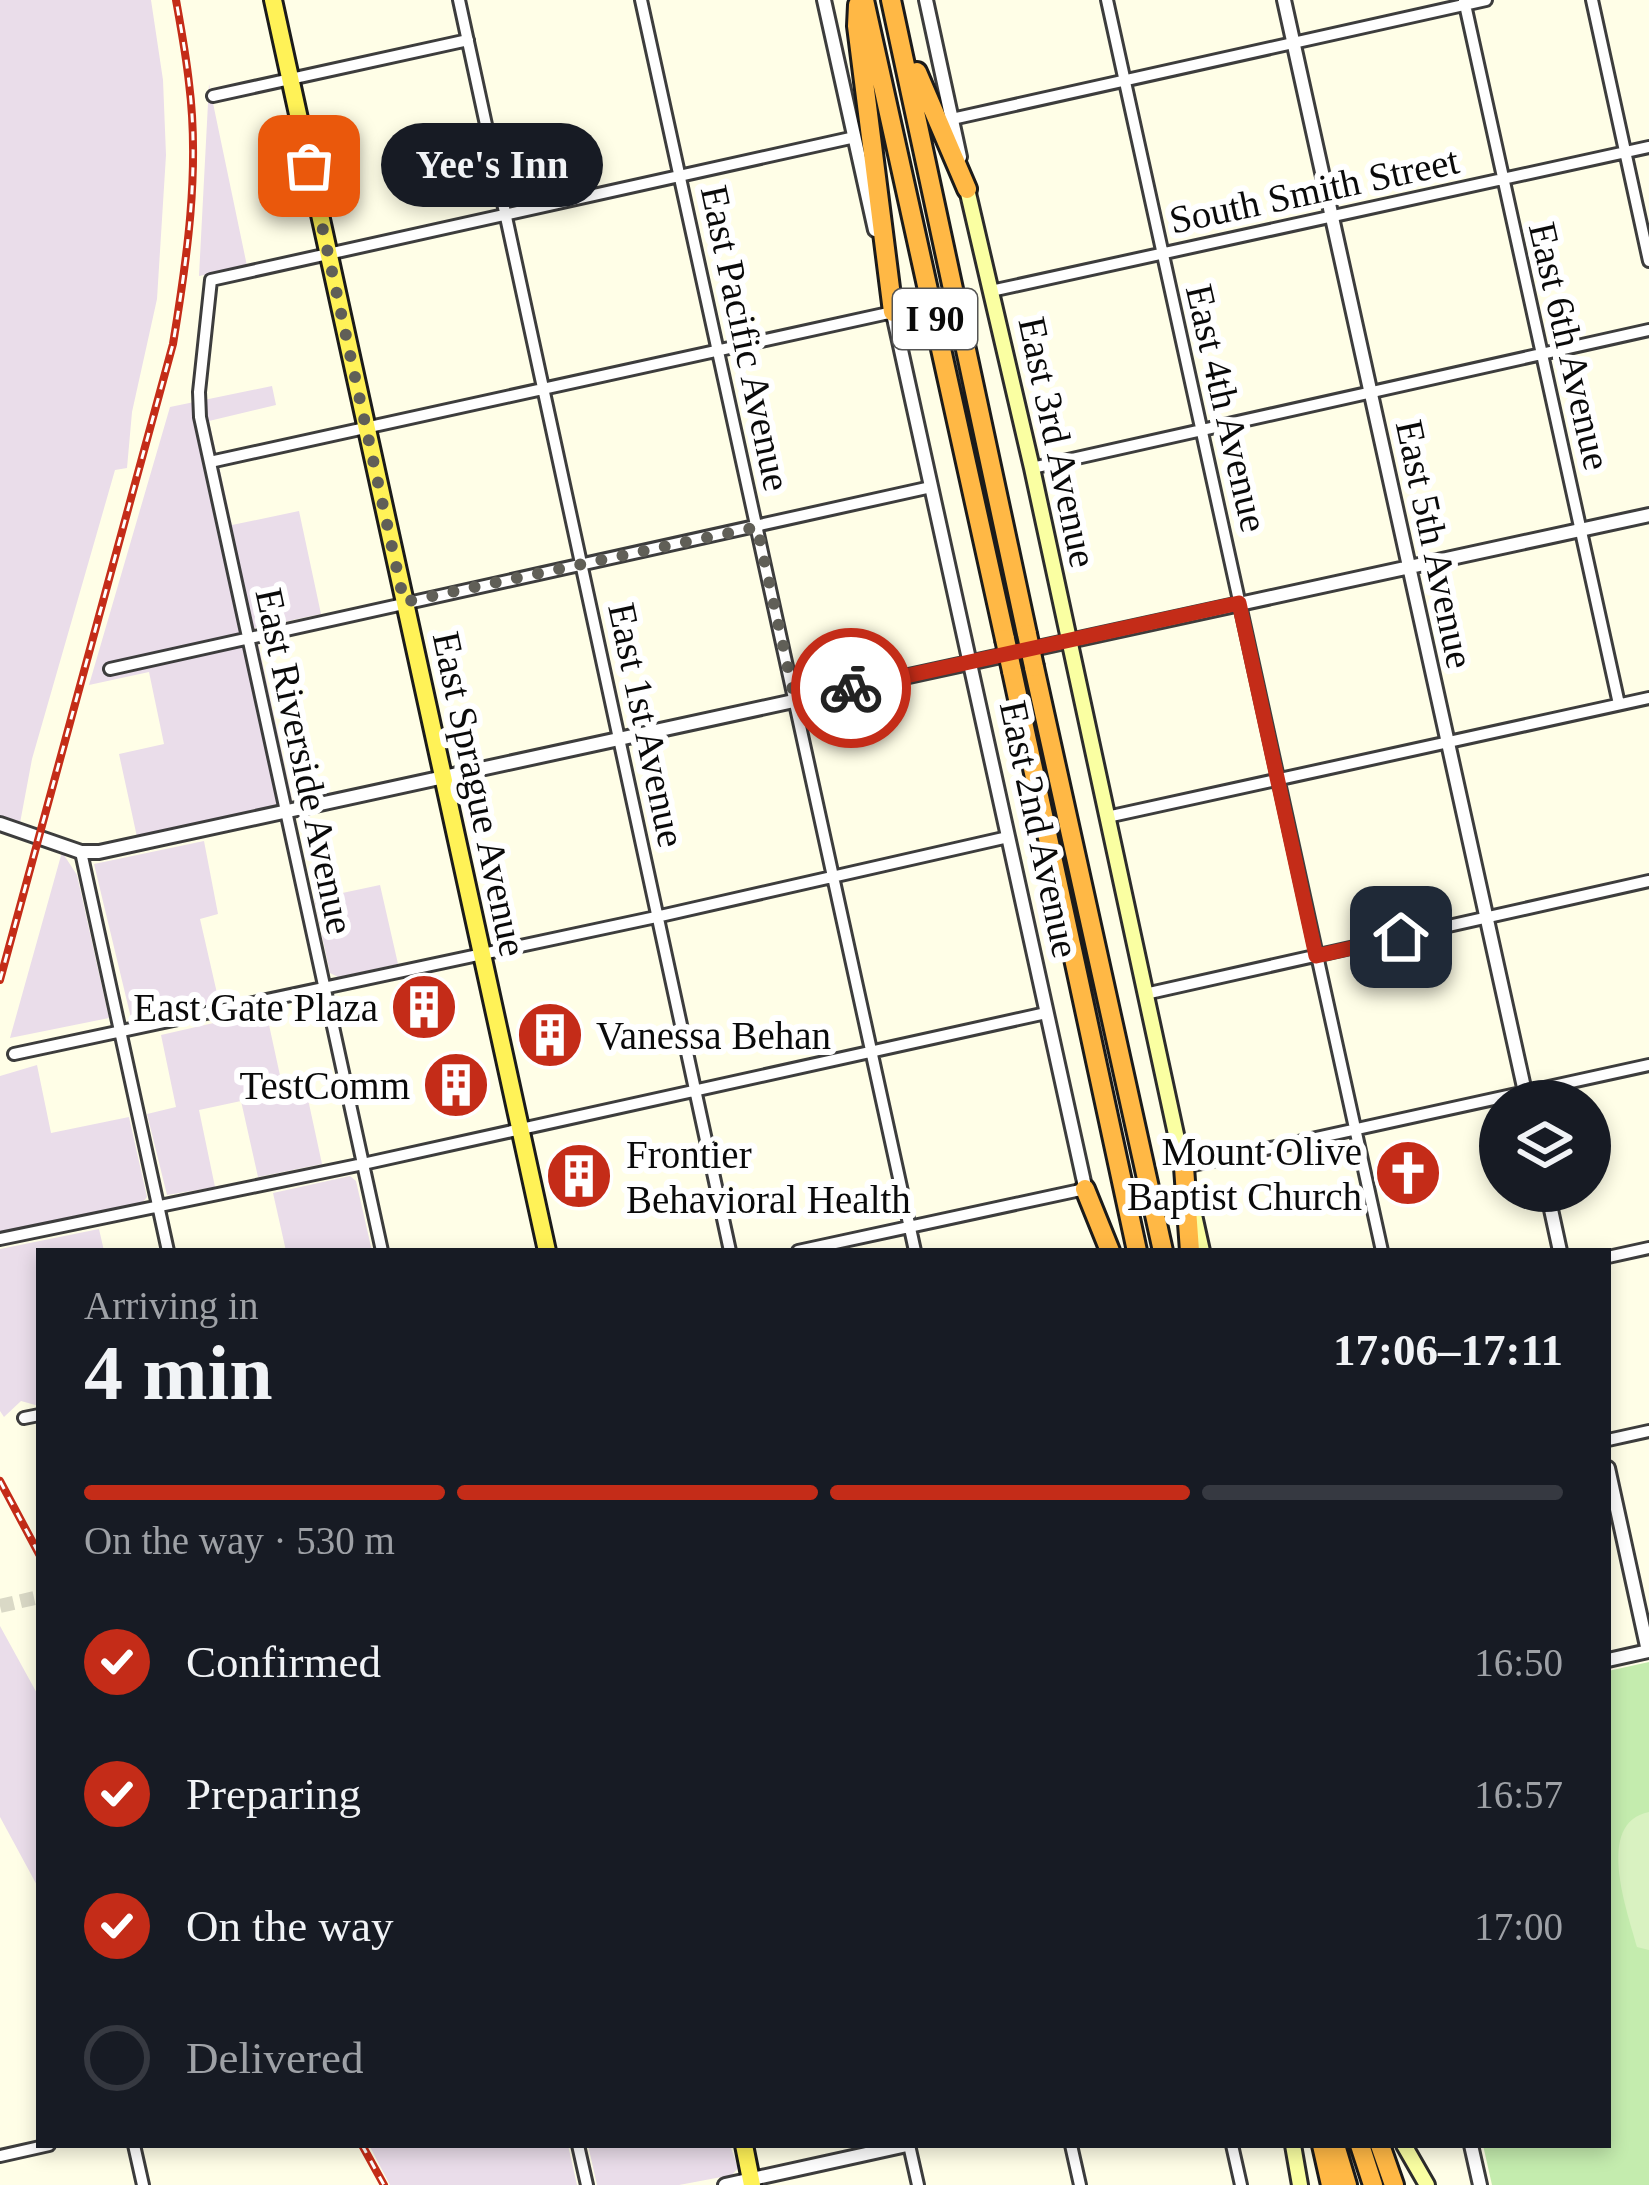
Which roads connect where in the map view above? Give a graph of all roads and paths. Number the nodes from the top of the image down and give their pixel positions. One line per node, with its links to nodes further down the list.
1 (273, 0): 15 (main road, East Sprague Avenue)
2 (459, 0): 13 (street, East 1st Avenue)
3 (824, 0): 19 (street, East 2nd Avenue)
4 (861, 0): 31 (highway); 99 (highway, I 90, bridge)
5 (893, 0): 24 (highway); 100 (highway, I 90, bridge)
6 (926, 0): 18 (street, East 3rd Avenue)
7 (1107, 0): 16 (street, East 4th Avenue)
8 (1284, 0): 14 (street, East 5th Avenue)
9 (1486, 0): 12 (street)
10 (1592, 0): 21 (street)
11 (644, 1): 22 (street, East Pacific Avenue)
12 (1464, 2): 14 (street); 23 (street, East 6th Avenue)
13 (468, 40): 15 (street); 25 (street, East 1st Avenue)
14 (1294, 43): 16 (street); 26 (street, East 5th Avenue)
15 (290, 78): 17 (street); 27 (main road, East Sprague Avenue)
16 (1125, 81): 18 (street); 28 (street, East 4th Avenue)
17 (212, 96)
18 (952, 118): 24 (street, East 3rd Avenue)
19 (855, 137): 22 (street); 31 (street, East 2nd Avenue)
20 (1649, 147): 21 (street, South Smith Street)
21 (1626, 152): 23 (street, South Smith Street); 29 (street)
22 (680, 176): 25 (street); 33 (street, East Pacific Avenue)
23 (1502, 179): 26 (street, South Smith Street); 34 (street, East 6th Avenue)
24 (967, 189): 30 (main road, East 3rd Avenue)
25 (506, 214): 27 (street); 35 (street, East 1st Avenue)
26 (1332, 217): 28 (street, South Smith Street); 36 (street, East 5th Avenue)
27 (328, 254): 37 (main road, East Sprague Avenue); 39 (street, East Riverside Avenue)
28 (1161, 254): 30 (street, South Smith Street); 38 (street, East 4th Avenue)
29 (1649, 260)
30 (991, 291): 40 (main road, East 3rd Avenue)
31 (893, 312): 33 (street); 41 (street, East 2nd Avenue)
32 (1649, 330): 34 (street)
33 (718, 349): 35 (street); 43 (street, East Pacific Avenue)
34 (1543, 354): 36 (street); 44 (street, East 6th Avenue)
35 (544, 388): 37 (street); 45 (street, East 1st Avenue)
36 (1371, 392): 38 (street); 46 (street, East 5th Avenue)
37 (366, 427): 39 (street); 47 (main road, East Sprague Avenue)
38 (1201, 429): 40 (street); 48 (street, East 4th Avenue)
39 (210, 462): 49 (street, East Riverside Avenue)
40 (1032, 467): 50 (main road, East 3rd Avenue)
41 (931, 487): 43 (street); 51 (street, East 2nd Avenue)
42 (1649, 515): 44 (street)
43 (757, 527): 45 (street); 54 (street, East Pacific Avenue)
44 (1580, 530): 46 (street); 55 (street, East 6th Avenue)
45 (582, 563): 47 (street); 56 (street, East 1st Avenue)
46 (1408, 566): 48 (street); 57 (street, East 5th Avenue)
47 (404, 602): 49 (street); 58 (main road, East Sprague Avenue)
48 (1239, 603): 50 (street); 59 (street, East 4th Avenue)
49 (248, 636): 52 (street); 60 (street, East Riverside Avenue)
50 (1067, 640): 51 (street); 61 (main road, East 3rd Avenue)
51 (970, 662): 54 (street); 63 (street, East 2nd Avenue)
52 (110, 668)
53 (1649, 698): 55 (street)
54 (795, 700): 56 (street); 65 (street, East Pacific Avenue)
55 (1619, 704): 57 (street)
56 (620, 738): 58 (street); 67 (street, East 1st Avenue)
57 (1446, 742): 59 (street); 68 (street, East 5th Avenue)
58 (442, 777): 60 (street); 69 (main road, East Sprague Avenue)
59 (1277, 779): 61 (street); 70 (street, East 4th Avenue)
60 (285, 812): 64 (street); 71 (street, East Riverside Avenue)
61 (1107, 817): 72 (main road, East 3rd Avenue)
62 (0, 824): 64 (street)
63 (1008, 837): 65 (street); 73 (street, East 2nd Avenue)
64 (81, 852): 74 (street)
65 (833, 875): 67 (street); 75 (street, East Pacific Avenue)
66 (1649, 881): 68 (street)
67 (656, 917): 69 (street); 80 (street, East 1st Avenue)
68 (1485, 918): 70 (street); 78 (street, East 5th Avenue)
69 (482, 955): 71 (street); 82 (main road, East Sprague Avenue)
70 (1316, 956): 72 (street); 83 (street, East 4th Avenue)
71 (323, 989): 74 (street); 84 (street, East Riverside Avenue)
72 (1145, 994): 85 (main road, East 3rd Avenue)
73 (1046, 1013): 75 (street); 86 (street, East 2nd Avenue)
74 (119, 1032): 76 (street); 87 (street)
75 (872, 1051): 80 (street); 89 (street, East Pacific Avenue)
76 (14, 1054)
77 (1649, 1065): 79 (street)
78 (1522, 1080)
79 (1589, 1080)
80 (695, 1090): 82 (street); 94 (street, East 1st Avenue)
81 (1479, 1105): 83 (street)
82 (520, 1128): 84 (street); 93 (main road, East Sprague Avenue)
83 (1354, 1130): 85 (street); 103 (street, East 4th Avenue)
84 (363, 1164): 87 (street); 92 (street, East Riverside Avenue)
85 (1184, 1167): 101 (highway); 102 (main road, East 3rd Avenue)
86 (1085, 1189): 89 (street); 97 (street, East 2nd Avenue); 98 (highway)
87 (158, 1207): 90 (street); 91 (street)
88 (1552, 1212): 104 (street)
89 (909, 1227): 95 (street); 96 (street, East Pacific Avenue)
90 (0, 1239)
91 (167, 1248)
92 (381, 1248)
93 (546, 1248)
94 (729, 1248)
95 (812, 1248)
96 (914, 1248)
97 (1098, 1248)
98 (1109, 1248)
99 (1136, 1248)
100 (1162, 1248)
101 (1190, 1248)
102 (1201, 1248)
103 (1381, 1248)
104 (1559, 1248)
105 (1649, 1248): 106 (street)
106 (1611, 1256)
107 (36, 1416): 108 (street)
108 (24, 1418)
109 (1649, 1431): 110 (street)
110 (1611, 1439)
111 (1611, 1482): 112 (street)
112 (1648, 1651): 113 (street)
113 (1611, 1659)
114 (36, 2148): 129 (street)
115 (135, 2148): 131 (street)
116 (579, 2148): 132 (street)
117 (744, 2148): 130 (main road)
118 (895, 2148): 130 (street)
119 (909, 2148): 134 (street)
120 (1072, 2148): 135 (street)
121 (1233, 2148): 136 (street)
122 (1294, 2148): 137 (main road)
123 (1323, 2148): 138 (highway)
124 (1336, 2148): 139 (highway)
125 (1361, 2148): 140 (highway)
126 (1381, 2148): 141 (highway)
127 (1406, 2148): 142 (main road)
128 (1472, 2148): 143 (street)
129 (0, 2156)
130 (752, 2182): 133 (street)
131 (143, 2185)
132 (587, 2185)
133 (725, 2185)
134 (918, 2185)
135 (1080, 2185)
136 (1241, 2185)
137 (1300, 2185)
138 (1331, 2185)
139 (1347, 2185)
140 (1373, 2185)
141 (1394, 2185)
142 (1427, 2185)
143 (1480, 2185)

